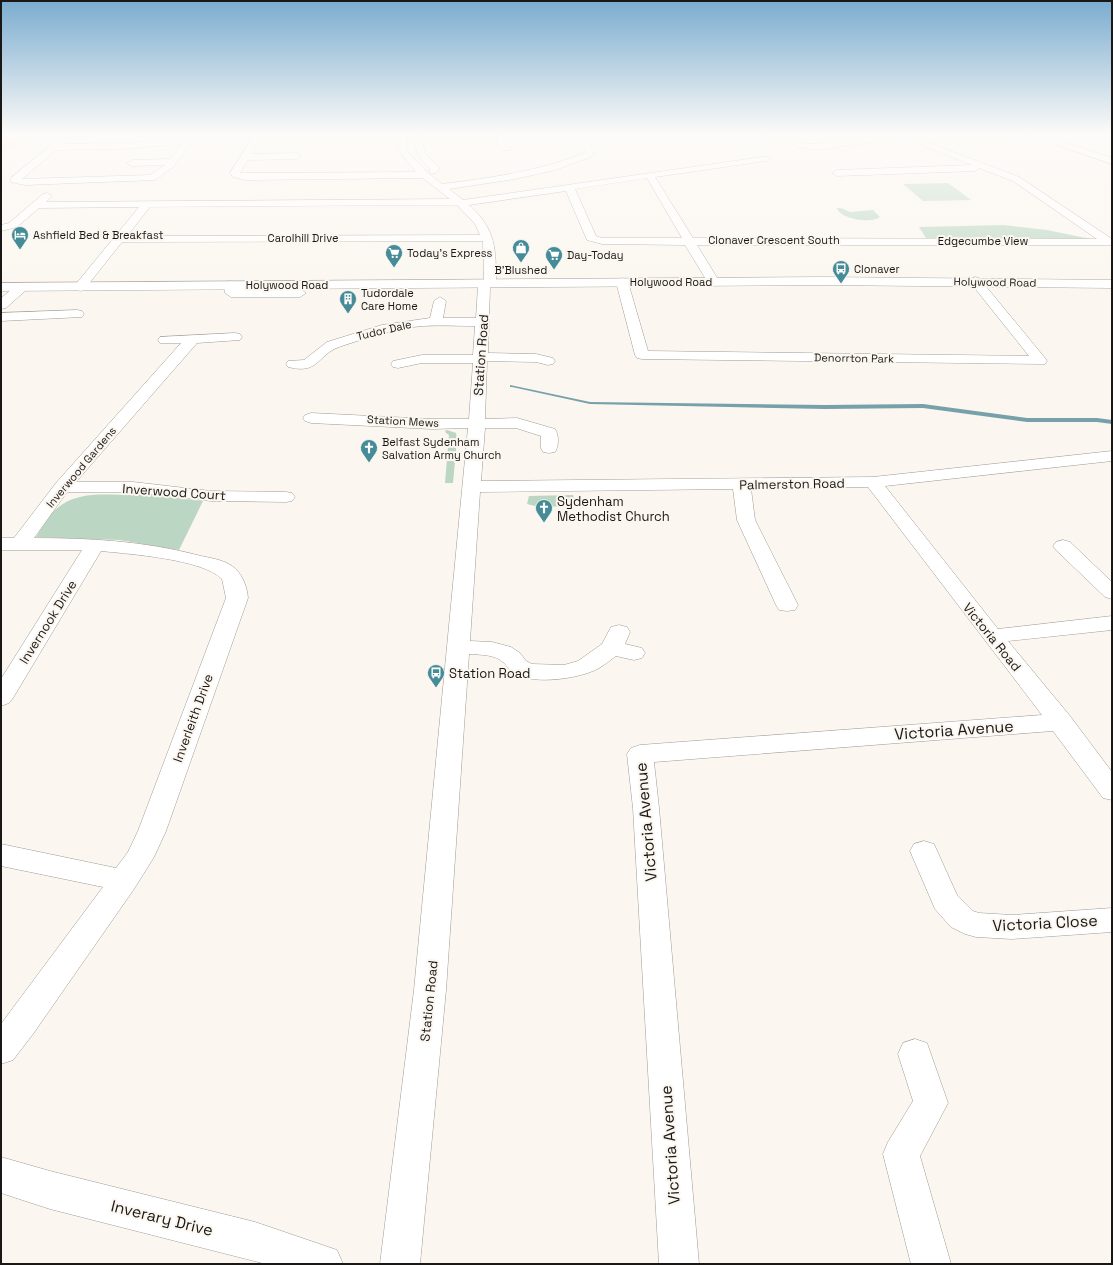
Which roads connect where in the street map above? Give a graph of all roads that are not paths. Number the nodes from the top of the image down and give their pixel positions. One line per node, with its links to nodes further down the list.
1 (49, 194): 9 (street)
2 (450, 194): 7 (street)
3 (527, 194): 7 (street)
4 (572, 194): 13 (street, Clonaver Crescent South)
5 (661, 194): 13 (street)
6 (1037, 194): 15 (street)
7 (462, 203): 8 (street); 11 (street)
8 (147, 204): 9 (street); 12 (street)
9 (36, 205): 10 (street)
10 (1, 228)
11 (488, 238): 12 (street, Carolhill Drive); 19 (street, Station Road)
12 (119, 239): 22 (street)
13 (690, 240): 14 (street, Clonaver Crescent South); 16 (street)
14 (858, 240): 15 (street, Edgecumbe View)
15 (1110, 243)
16 (713, 281): 17 (street, Holywood Road); 18 (street, Holywood Road)
17 (975, 281): 18 (street, Denorrton Park); 20 (street, Holywood Road)
18 (622, 282): 19 (street, Holywood Road)
19 (488, 283): 21 (street, Holywood Road); 31 (street, Station Road)
20 (1112, 284)
21 (230, 285): 22 (street, Holywood Road); 25 (street, Holywood Road)
22 (80, 287): 24 (street, Holywood Road)
23 (1, 288): 24 (street, Holywood Road)
24 (21, 288): 27 (street)
25 (300, 293)
26 (440, 301): 30 (street)
27 (1, 305)
28 (77, 314): 29 (street)
29 (1, 317)
30 (436, 322): 31 (street, Tudor Dale); 39 (street, Tudor Dale)
31 (483, 322): 37 (street, Station Road)
32 (17, 328): 33 (street)
33 (1, 330)
34 (193, 338): 35 (street); 36 (street); 42 (street, Inverwood Gardens)
35 (235, 338)
36 (165, 340)
37 (480, 358): 38 (street); 40 (street); 44 (street, Station Road)
38 (548, 361)
39 (293, 364)
40 (398, 364)
41 (124, 393): 42 (street)
42 (145, 393): 49 (street, Inverwood Gardens)
43 (310, 418): 44 (street, Station Mews)
44 (477, 423): 45 (street, Station Mews); 50 (street, Station Road)
45 (549, 448)
46 (1112, 456): 47 (street, Palmerston Road)
47 (873, 482): 48 (street, Palmerston Road); 58 (street, Victoria Road)
48 (742, 485): 50 (street, Palmerston Road); 56 (street)
49 (62, 487): 51 (street, Inverwood Court); 52 (street, Inverwood Gardens)
50 (471, 487): 59 (street, Station Road)
51 (286, 497)
52 (10, 544): 53 (street, Inverleith Drive)
53 (95, 545): 61 (street, Invernook Drive); 66 (street, Inverleith Drive)
54 (1063, 546): 55 (street)
55 (1112, 593)
56 (787, 605)
57 (1112, 623): 58 (street)
58 (992, 636): 62 (street, Victoria Road)
59 (459, 646): 60 (street); 72 (street, Station Road)
60 (634, 653)
61 (1, 698)
62 (1061, 722): 63 (street, Victoria Road); 73 (street, Victoria Avenue)
63 (1112, 791)
64 (924, 851): 67 (street, Victoria Close)
65 (1, 855): 66 (street)
66 (124, 881): 68 (street, Inverleith Drive)
67 (1112, 920)
68 (1, 1049)
69 (915, 1054): 74 (street)
70 (1, 1175): 71 (street, Inverary Drive)
71 (323, 1264)
72 (400, 1264)
73 (679, 1264)
74 (931, 1264)

